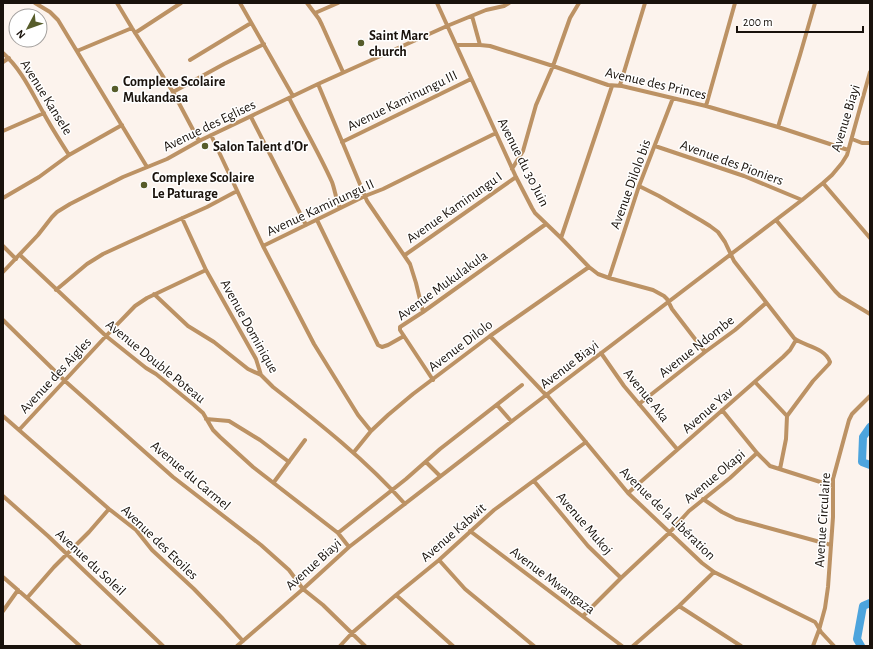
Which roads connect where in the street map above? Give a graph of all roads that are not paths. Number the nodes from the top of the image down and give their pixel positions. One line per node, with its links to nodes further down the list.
1 (35, 3): 24 (street)
2 (117, 3): 19 (street)
3 (181, 3): 20 (street)
4 (240, 3): 17 (street)
5 (307, 3): 15 (street)
6 (338, 3): 15 (street)
7 (437, 3): 18 (street, Avenue du 30 Juin)
8 (490, 3): 14 (street)
9 (509, 3): 14 (street, Avenue des Eglises)
10 (579, 3): 29 (street, Avenue Kaminungu I)
11 (645, 3): 35 (street)
12 (735, 3): 40 (street)
13 (815, 3): 44 (street)
14 (492, 8): 16 (street, Avenue des Eglises)
15 (315, 13): 30 (street)
16 (472, 16): 18 (street, Avenue des Eglises); 22 (street)
17 (251, 24): 21 (street); 27 (street)
18 (446, 26): 23 (street, Avenue du 30 Juin); 30 (street, Avenue des Eglises)
19 (132, 28): 20 (street); 24 (street)
20 (135, 33): 37 (street)
21 (264, 44): 37 (street); 38 (street)
22 (480, 45): 23 (street, Avenue des Princes); 29 (street, Avenue des Princes)
23 (457, 46): 32 (street, Avenue du 30 Juin)
24 (77, 51): 43 (street)
25 (3, 53): 26 (street, Avenue Kansele)
26 (9, 58): 28 (street); 41 (street, Avenue Kansele)
27 (190, 60)
28 (3, 62)
29 (553, 66): 36 (street, Avenue des Princes); 56 (street, Avenue Kaminungu I)
30 (343, 72): 34 (street, Avenue des Eglises)
31 (870, 72): 33 (street, Avenue Biayi)
32 (471, 78): 46 (street, Avenue du 30 Juin); 50 (street, Avenue Kaminungu III)
33 (868, 82): 48 (street, Avenue Biayi)
34 (318, 84): 38 (street, Avenue des Eglises); 50 (street)
35 (620, 85): 36 (street, Avenue des Princes); 39 (street, Avenue des Princes)
36 (612, 86): 70 (street)
37 (173, 92): 49 (street)
38 (291, 97): 42 (street, Avenue des Eglises); 64 (street)
39 (673, 98): 40 (street, Avenue des Princes); 52 (street, Avenue Dilolo bis)
40 (706, 106): 44 (street, Avenue des Princes)
41 (44, 113): 45 (street); 54 (street, Avenue Kansele)
42 (250, 117): 47 (street, Avenue des Eglises); 69 (street)
43 (122, 125): 54 (street); 55 (street)
44 (778, 128): 53 (street, Avenue des Princes)
45 (3, 131)
46 (496, 133): 56 (street, Avenue du 30 Juin); 61 (street, Avenue Kaminungu II)
47 (211, 135): 49 (street, Avenue des Eglises); 60 (street, Avenue Kaminungu II)
48 (852, 139): 51 (street); 53 (street, Avenue Biayi)
49 (199, 141): 55 (street, Avenue des Eglises)
50 (342, 142): 61 (street)
51 (870, 143)
52 (655, 146): 59 (street, Avenue Dilolo bis); 63 (street, Avenue des Pioniers)
53 (848, 150): 58 (street, Avenue Biayi)
54 (69, 155): 62 (street)
55 (147, 167): 76 (street, Avenue des Eglises)
56 (512, 168): 57 (street, Avenue du 30 Juin)
57 (516, 177): 68 (street, Avenue du 30 Juin); 74 (street, Avenue Kaminungu I)
58 (823, 183): 63 (street, Avenue Biayi); 71 (street)
59 (639, 186): 75 (street); 80 (street, Avenue Dilolo bis)
60 (237, 191): 65 (street); 73 (street, Avenue Kaminungu II)
61 (365, 196): 64 (street, Avenue Kaminungu II); 74 (street)
62 (3, 198)
63 (802, 200): 67 (street, Avenue Biayi)
64 (340, 208): 66 (street, Avenue Kaminungu II)
65 (182, 218): 78 (street, Avenue Dominique); 81 (street)
66 (317, 220): 69 (street, Avenue Kaminungu II); 89 (street)
67 (776, 220): 75 (street, Avenue Biayi); 86 (street)
68 (546, 224): 70 (street, Avenue du 30 Juin); 85 (street, Avenue Mukulakula)
69 (306, 225): 73 (street, Avenue Kaminungu II)
70 (561, 238): 77 (street, Avenue du 30 Juin)
71 (870, 238)
72 (3, 246): 76 (street, Avenue Double Poteau)
73 (262, 246): 109 (street)
74 (405, 255): 85 (street)
75 (731, 255): 83 (street, Avenue Biayi); 84 (street)
76 (18, 257): 79 (street, Avenue des Eglises); 81 (street, Avenue Double Poteau)
77 (589, 267): 80 (street, Avenue du 30 Juin); 90 (street, Avenue Dilolo)
78 (206, 270): 82 (street, Avenue des Aigles); 94 (street, Avenue Dominique)
79 (3, 272)
80 (609, 278): 83 (street, Avenue du 30 Juin)
81 (56, 290): 88 (street, Avenue Double Poteau)
82 (154, 294): 88 (street, Avenue des Aigles); 94 (street)
83 (668, 301): 92 (street, Avenue du 30 Juin); 93 (street, Avenue Biayi)
84 (766, 303): 91 (street); 92 (street, Avenue Ndombe)
85 (423, 312): 89 (street, Avenue Mukulakula)
86 (870, 314)
87 (3, 320): 96 (street, Avenue du Carmel)
88 (106, 336): 96 (street, Avenue des Aigles); 106 (street, Avenue Double Poteau)
89 (404, 336): 95 (street, Avenue Mukulakula)
90 (490, 336): 95 (street, Avenue Dilolo); 99 (street, Avenue de la Libération)
91 (796, 340): 97 (street, Avenue Yav); 105 (street)
92 (705, 352): 101 (street, Avenue Ndombe)
93 (601, 353): 99 (street, Avenue Biayi); 101 (street, Avenue Aka)
94 (261, 375): 113 (street, Avenue Dominique)
95 (433, 380): 109 (street, Avenue Dilolo)
96 (65, 381): 108 (street, Avenue des Aigles); 138 (street, Avenue du Carmel)
97 (755, 382): 103 (street, Avenue Yav); 105 (street)
98 (522, 385): 102 (street)
99 (546, 394): 107 (street, Avenue Biayi); 111 (street, Avenue de la Libération)
100 (870, 396): 121 (street, Avenue Circulaire)
101 (639, 404): 112 (street, Avenue Aka)
102 (497, 405): 107 (street); 116 (street)
103 (722, 410): 112 (street, Avenue Yav); 114 (street)
104 (3, 416): 108 (street, Avenue des Etoiles)
105 (787, 416): 117 (street)
106 (206, 419): 115 (street); 120 (street, Avenue Double Poteau)
107 (511, 421): 118 (street, Avenue Biayi)
108 (19, 430): 127 (street, Avenue des Etoiles)
109 (371, 431): 113 (street, Avenue Dilolo)
110 (305, 440): 115 (street)
111 (586, 442): 119 (street, Avenue Kabwit); 123 (street, Avenue de la Libération)
112 (677, 449): 123 (street, Avenue Yav)
113 (354, 452): 122 (street, Avenue Dominique)
114 (757, 453): 117 (street); 125 (street, Avenue Okapi)
115 (289, 462): 120 (street)
116 (426, 462): 118 (street); 122 (street)
117 (780, 469): 121 (street)
118 (440, 476): 126 (street, Avenue Biayi)
119 (534, 480): 128 (street, Avenue Kabwit); 137 (street, Avenue Mukoj)
120 (274, 482): 129 (street, Avenue Double Poteau)
121 (833, 486): 131 (street, Avenue Circulaire)
122 (392, 490): 126 (street, Avenue Dominique); 129 (street)
123 (628, 493): 130 (street, Avenue de la Libération)
124 (3, 496): 133 (street, Avenue du Soleil)
125 (703, 499): 130 (street, Avenue Okapi); 131 (street)
126 (404, 504): 132 (street, Avenue Biayi)
127 (109, 509): 133 (street); 147 (street, Avenue des Etoiles)
128 (470, 531): 134 (street, Avenue Kabwit); 144 (street, Avenue Mwangaza)
129 (338, 533): 132 (street, Avenue Double Poteau)
130 (670, 533): 135 (street, Avenue de la Libération); 137 (street, Avenue Okapi)
131 (831, 545): 145 (street, Avenue Circulaire)
132 (349, 547): 138 (street, Avenue Biayi)
133 (67, 554): 141 (street); 149 (street, Avenue du Soleil)
134 (439, 560): 140 (street, Avenue Kabwit); 154 (street)
135 (714, 572): 142 (street); 145 (street, Avenue de la Libération)
136 (3, 577): 139 (street)
137 (621, 578): 144 (street, Avenue Okapi)
138 (304, 589): 146 (street, Avenue du Carmel); 147 (street, Avenue Biayi)
139 (18, 590): 141 (street); 143 (street)
140 (396, 594): 146 (street, Avenue Kabwit); 153 (street)
141 (27, 598): 148 (street)
142 (678, 606): 156 (street); 157 (street)
143 (3, 611)
144 (583, 616): 155 (street, Avenue Mwangaza)
145 (819, 630): 158 (street, Avenue Circulaire); 159 (street, Avenue de la Libération)
146 (352, 633): 151 (street, Avenue Kabwit); 152 (street, Avenue du Carmel)
147 (243, 641): 150 (street, Avenue Biayi)
148 (80, 646)
149 (163, 646)
150 (237, 646)
151 (340, 646)
152 (365, 646)
153 (453, 646)
154 (534, 646)
155 (622, 646)
156 (632, 646)
157 (741, 646)
158 (813, 646)
159 (834, 646)

